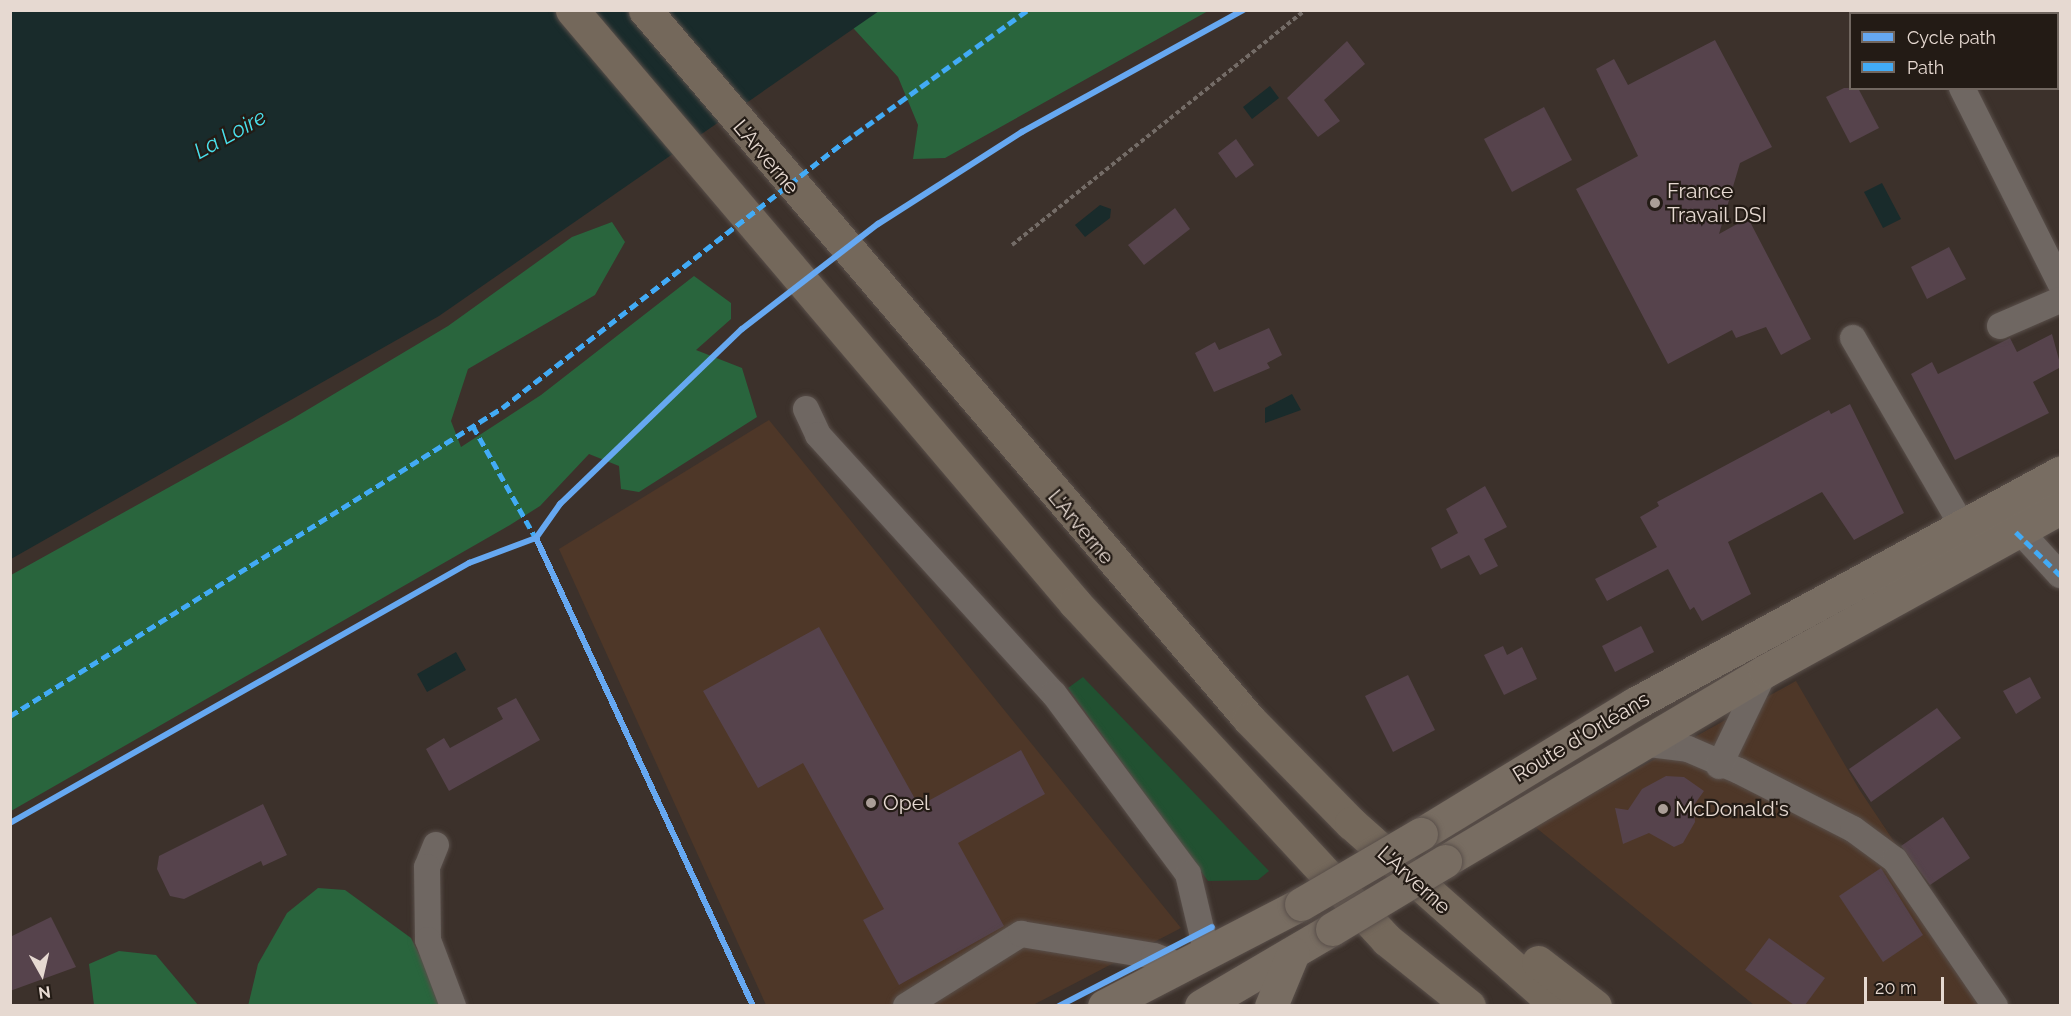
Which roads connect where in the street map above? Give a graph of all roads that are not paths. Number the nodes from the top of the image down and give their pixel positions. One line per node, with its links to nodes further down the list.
1 (572, 10): 18 (highway)
2 (645, 10): 20 (highway, L'Arverne)
3 (1963, 90): 4 (street)
4 (2061, 283)
5 (2061, 300): 6 (street)
6 (2000, 326)
7 (1853, 338): 12 (street)
8 (806, 409): 21 (street)
9 (2061, 473): 11 (main road, Route d'Orléans)
10 (2061, 508): 11 (main road, Route d'Orléans)
11 (2009, 519): 12 (main road, Route d'Orléans); 13 (street); 14 (main road, Route d'Orléans)
12 (1963, 526): 21 (main road, Route d'Orléans, bridge)
13 (2061, 575)
14 (1765, 671): 15 (main road, Route d'Orléans); 16 (street)
15 (1641, 743): 16 (street); 19 (main road, Route d'Orléans, bridge)
16 (1719, 766): 31 (street)
17 (436, 845): 23 (street)
18 (1388, 940): 27 (highway); 28 (highway)
19 (1293, 953): 22 (main road, Route d'Orléans); 26 (main road)
20 (1500, 958): 29 (highway, L'Arverne); 30 (highway)
21 (1195, 960): 22 (main road); 24 (street); 25 (main road, Route d'Orléans)
22 (1214, 1002)
23 (453, 1005)
24 (906, 1005)
25 (1104, 1005)
26 (1271, 1005)
27 (1435, 1005)
28 (1469, 1005)
29 (1557, 1005)
30 (1595, 1005)
31 (1995, 1005)

